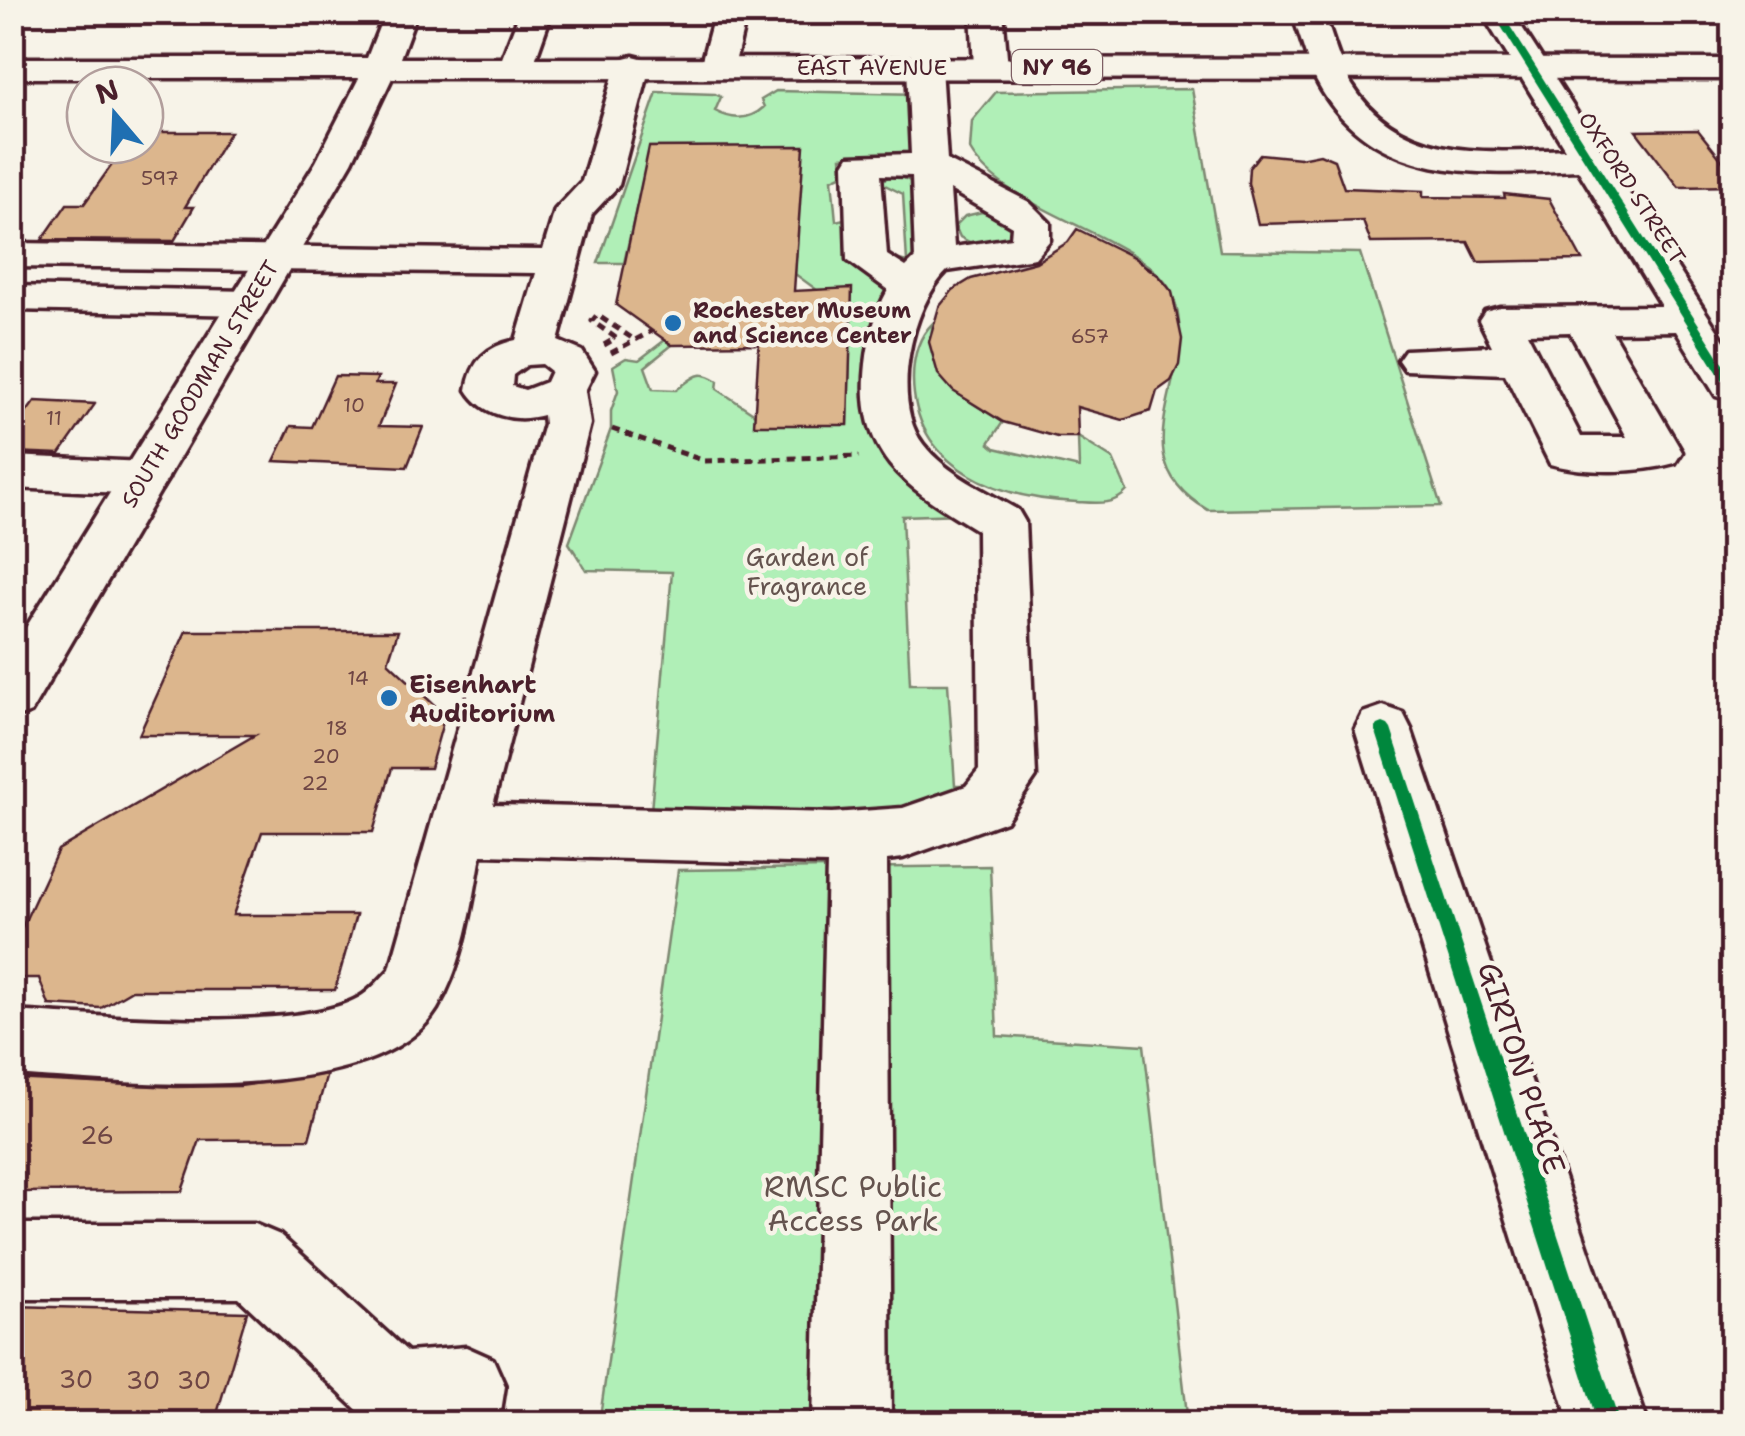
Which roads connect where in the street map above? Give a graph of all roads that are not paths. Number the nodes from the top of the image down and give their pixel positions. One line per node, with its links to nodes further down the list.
1 (401, 12): 8 (main road, SOUTH GOODMAN STREET)
2 (536, 12): 9 (main road)
3 (730, 12): 11 (main road)
4 (960, 12): 13 (main road)
5 (988, 12): 13 (main road)
6 (1308, 12): 15 (main road)
7 (1496, 12): 16 (main road, OXFORD STREET)
8 (381, 66): 9 (main road, EAST AVENUE / NY 96); 14 (main road, EAST AVENUE / NY 96); 21 (main road, SOUTH GOODMAN STREET)
9 (516, 66): 10 (main road, EAST AVENUE / NY 96)
10 (633, 66): 11 (main road, EAST AVENUE / NY 96); 22 (main road)
11 (717, 66): 12 (main road, EAST AVENUE / NY 96)
12 (924, 67): 13 (main road, EAST AVENUE / NY 96); 19 (main road)
13 (977, 67): 15 (main road, EAST AVENUE / NY 96)
14 (12, 68)
15 (1330, 68): 16 (main road, EAST AVENUE / NY 96); 18 (main road)
16 (1529, 68): 17 (main road, EAST AVENUE / NY 96); 18 (main road, OXFORD STREET)
17 (1732, 68)
18 (1587, 159): 26 (main road, OXFORD STREET)
19 (929, 165): 23 (main road); 23 (main road); 23 (main road)
20 (12, 254): 21 (main road)
21 (275, 257): 22 (main road); 25 (main road, SOUTH GOODMAN STREET)
22 (556, 262): 35 (main road)
23 (921, 273): 36 (main road)
24 (12, 298): 25 (main road)
25 (248, 303): 32 (main road, SOUTH GOODMAN STREET)
26 (1688, 318): 27 (main road); 30 (main road, OXFORD STREET)
27 (1584, 320): 29 (main road); 29 (main road)
28 (1420, 360): 29 (main road)
29 (1520, 360)
30 (1732, 386)
31 (12, 472): 32 (main road)
32 (144, 478): 33 (main road, SOUTH GOODMAN STREET)
33 (12, 697)
34 (1383, 729): 41 (main road, GIRTON PLACE)
35 (457, 829): 36 (main road); 37 (main road)
36 (857, 837): 40 (main road)
37 (12, 1043)
38 (12, 1261): 39 (main road)
39 (460, 1424)
40 (852, 1424)
41 (1609, 1424)

